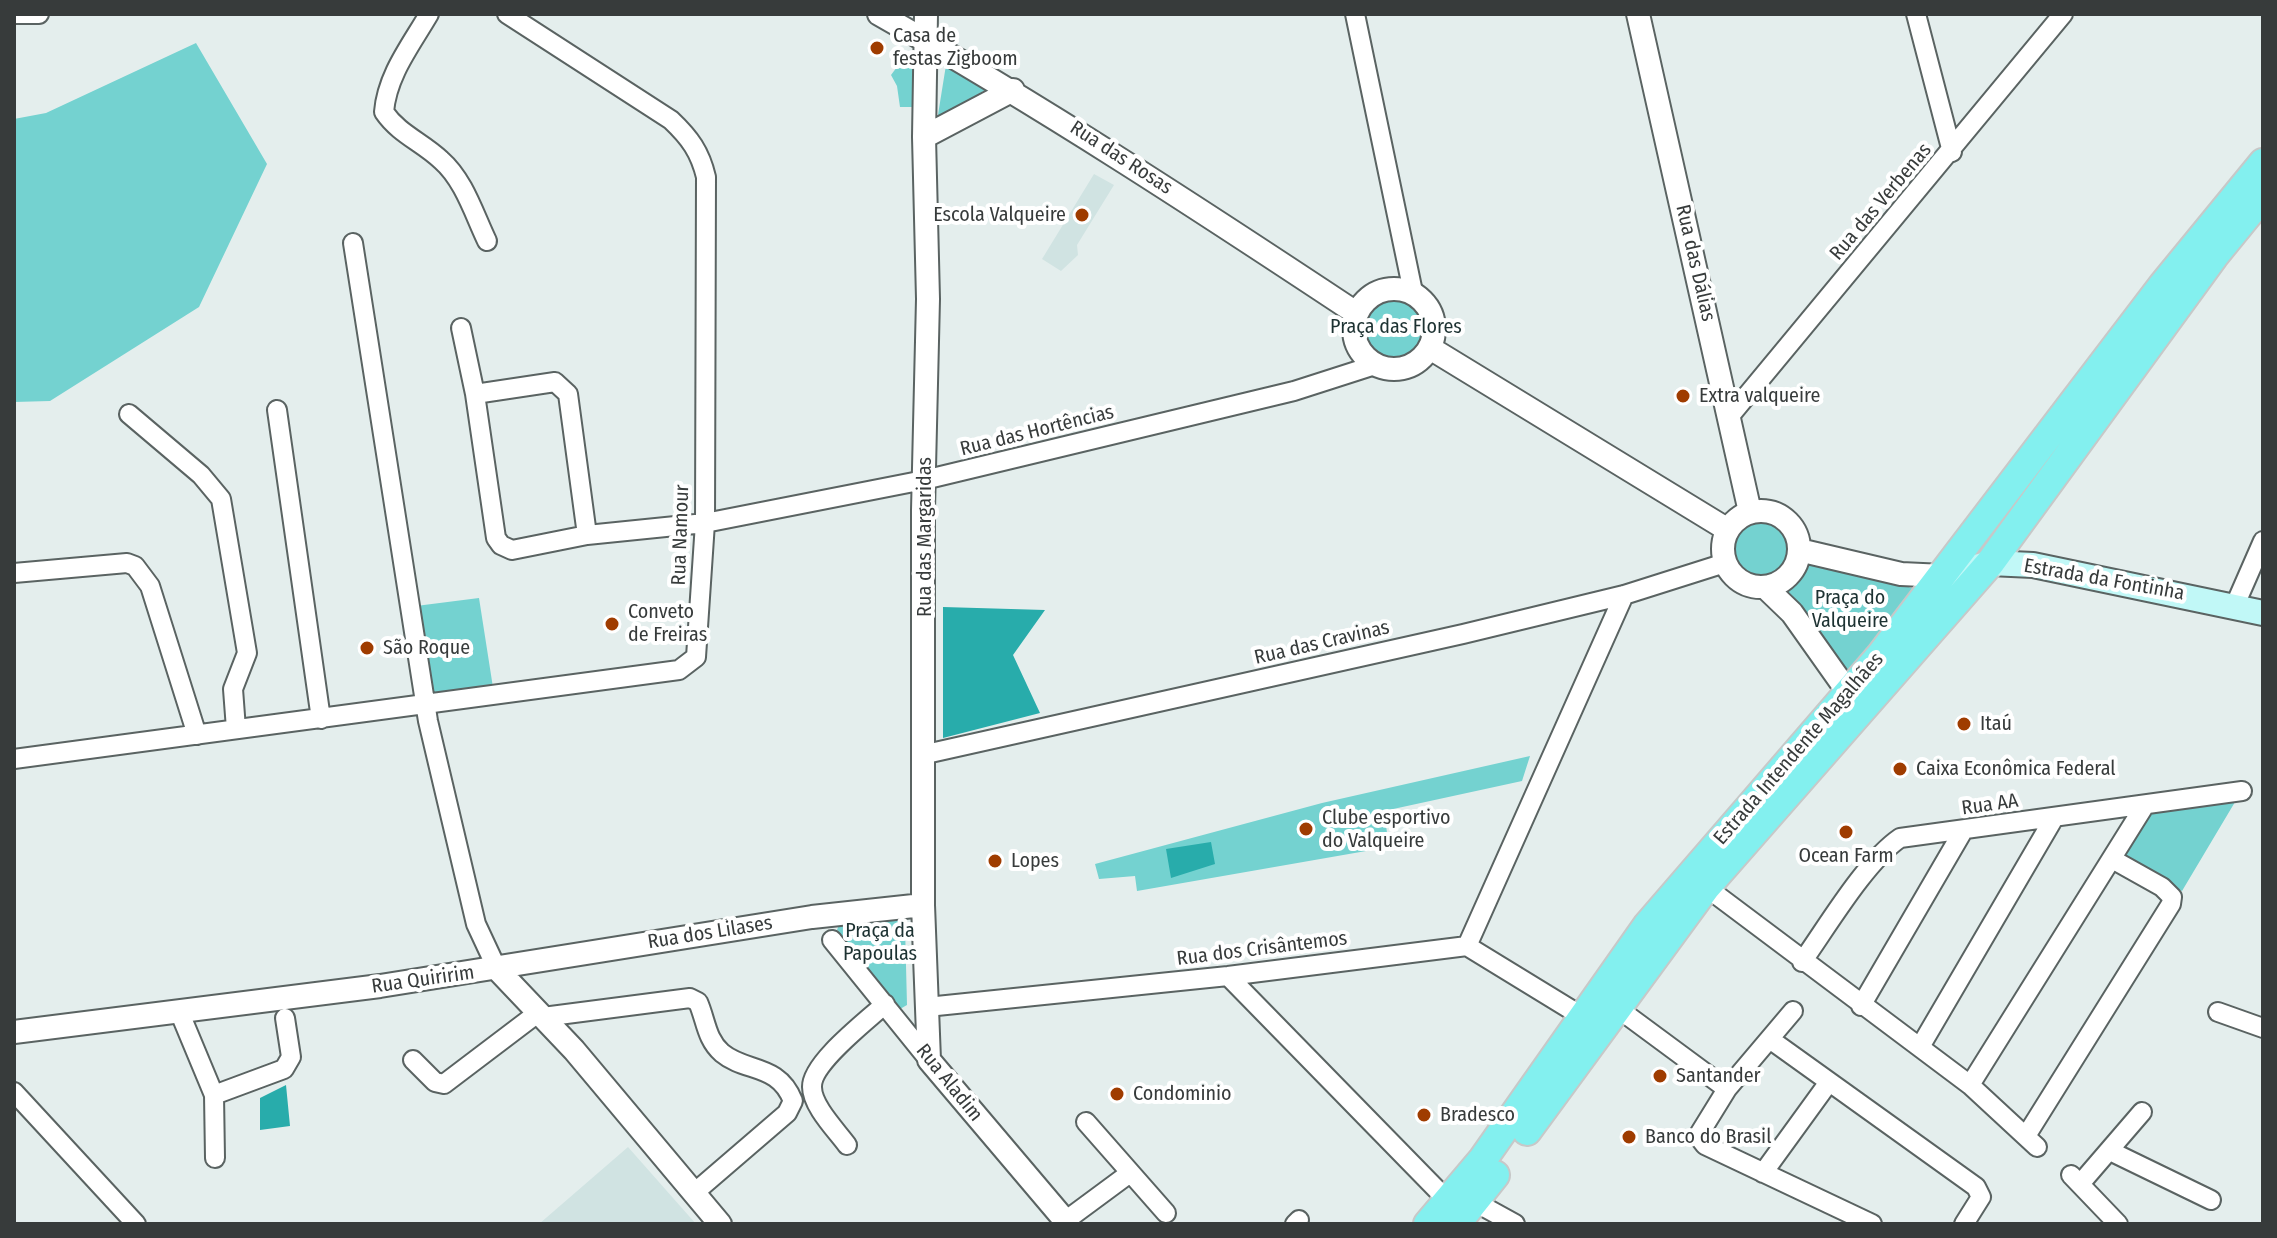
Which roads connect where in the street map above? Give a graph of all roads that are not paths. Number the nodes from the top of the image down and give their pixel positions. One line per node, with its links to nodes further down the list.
1 (15, 14): 2 (street)
2 (39, 14)
3 (429, 14): 17 (street)
4 (507, 14): 30 (street, Rua Namour)
5 (879, 14): 11 (street, Rua das Rosas)
6 (926, 14): 11 (street, Rua das Margaridas)
7 (1355, 14): 19 (street)
8 (1638, 14): 27 (street, Rua das Dálias)
9 (1916, 14): 14 (street)
10 (2063, 14): 14 (street, Rua das Verbenas)
11 (925, 40): 12 (street, Rua das Rosas); 13 (street, Rua das Margaridas)
12 (1013, 90): 13 (street); 20 (street, Rua das Rosas)
13 (924, 137): 28 (street, Rua das Margaridas)
14 (1952, 152): 27 (street, Rua das Verbenas)
15 (2263, 163): 38 (main road, Estrada Intendente Magalhães)
16 (2263, 196): 36 (main road, Estrada Intendente Magalhães)
17 (487, 241)
18 (353, 243): 44 (street)
19 (1413, 292): 20 (street); 22 (street)
20 (1356, 313): 23 (street)
21 (461, 328): 24 (street)
22 (1430, 348): 23 (street); 31 (street)
23 (1375, 365): 28 (street, Rua das Hortências)
24 (475, 394): 32 (street); 32 (street, Rua das Hortências)
25 (277, 410): 45 (street)
26 (129, 414): 46 (street)
27 (1729, 417): 29 (street, Rua das Dálias)
28 (924, 480): 30 (street, Rua das Hortências); 48 (street, Rua das Margaridas)
29 (1750, 512): 31 (street); 34 (street)
30 (705, 523): 32 (street, Rua das Hortências); 44 (street, Rua Namour)
31 (1728, 530): 35 (street)
32 (587, 535)
33 (2263, 541): 41 (street)
34 (1799, 550): 38 (street); 39 (street)
35 (1725, 563): 39 (street); 40 (street, Rua das Cravinas)
36 (1990, 563): 38 (main road, Estrada da Fontinha); 41 (main road, Estrada da Fontinha); 43 (main road, Estrada Intendente Magalhães)
37 (14, 573): 47 (street)
38 (1944, 576): 43 (main road, Estrada Intendente Magalhães)
39 (1765, 587): 43 (street)
40 (1624, 595): 48 (street, Rua das Cravinas); 58 (street)
41 (2235, 605): 42 (main road, Estrada da Fontinha)
42 (2263, 613)
43 (1863, 693): 55 (main road, Estrada Intendente Magalhães); 70 (main road, Estrada Intendente Magalhães)
44 (426, 706): 45 (street, Rua Namour); 60 (street)
45 (321, 719): 46 (street, Rua Namour)
46 (236, 729): 47 (street, Rua Namour)
47 (197, 735): 49 (street, Rua Namour)
48 (926, 754): 56 (street, Rua das Margaridas)
49 (14, 759)
50 (2242, 791): 51 (street, Rua AA)
51 (2145, 805): 52 (street, Rua AA); 54 (street)
52 (2054, 818): 53 (street, Rua AA); 75 (street)
53 (1963, 831): 59 (street, Rua AA); 63 (street)
54 (2112, 859): 79 (street); 79 (street)
55 (1706, 887): 59 (street); 65 (main road, Estrada Intendente Magalhães)
56 (923, 905): 60 (street, Rua dos Lilases); 64 (street, Rua das Margaridas)
57 (832, 940): 62 (street, Rua Aladim)
58 (1467, 946): 61 (street, Rua dos Crisântemos); 70 (street)
59 (1802, 962): 63 (street)
60 (497, 969): 66 (street, Rua Quiririm); 69 (street, Rua Quiririm)
61 (1228, 976): 64 (street, Rua dos Crisântemos); 92 (street)
62 (885, 1004): 77 (street, Rua Aladim); 85 (street)
63 (1861, 1006): 75 (street)
64 (927, 1007): 77 (street, Rua das Margaridas)
65 (1616, 1007): 80 (street); 92 (main road, Estrada Intendente Magalhães)
66 (179, 1011): 73 (street, Rua Quiririm); 82 (street)
67 (1793, 1011): 74 (street)
68 (2218, 1012): 72 (street)
69 (541, 1014): 76 (street); 90 (street, Rua Quiririm); 90 (street)
70 (1583, 1017): 92 (main road, Estrada Intendente Magalhães)
71 (285, 1018): 82 (street)
72 (2263, 1028)
73 (14, 1032)
74 (1771, 1040): 78 (street); 80 (street)
75 (1920, 1047): 79 (street)
76 (413, 1060)
77 (929, 1060): 94 (street, Rua Aladim)
78 (1829, 1082): 89 (street); 100 (street)
79 (1970, 1085)
80 (1727, 1089): 89 (street)
81 (14, 1092): 95 (street)
82 (214, 1095): 87 (street)
83 (2142, 1112): 86 (street)
84 (1086, 1122): 88 (street)
85 (847, 1145)
86 (2110, 1151): 91 (street); 101 (street)
87 (215, 1158)
88 (1130, 1173): 93 (street); 94 (street)
89 (1763, 1173): 99 (street)
90 (694, 1193): 96 (street, Rua Quiririm)
91 (2211, 1200)
92 (1460, 1209): 97 (main road, Estrada Intendente Magalhães); 98 (street)
93 (1166, 1213)
94 (1067, 1222)
95 (136, 1224)
96 (720, 1224)
97 (1428, 1224)
98 (1515, 1224)
99 (1872, 1224)
100 (1964, 1224)
101 (2118, 1224)

